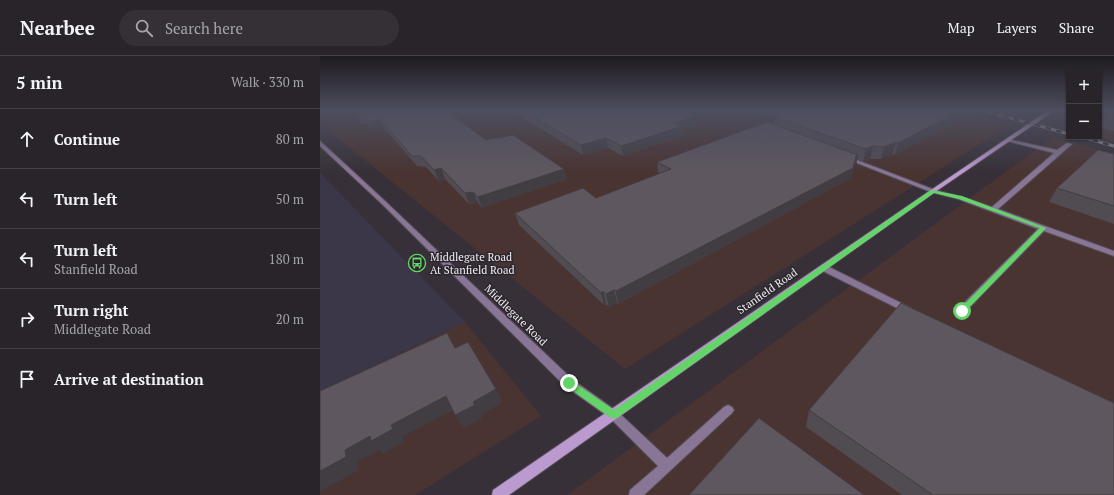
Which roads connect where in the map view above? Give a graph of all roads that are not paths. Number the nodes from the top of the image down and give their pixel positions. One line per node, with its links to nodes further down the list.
1 (1023, 130): 2 (street, Stanfield Road)
2 (1009, 140): 5 (street); 7 (street, Stanfield Road)
3 (320, 143): 15 (street, Middlegate Road)
4 (1068, 144): 5 (street)
5 (1058, 152): 8 (street)
6 (839, 156): 7 (street)
7 (933, 191): 8 (street); 11 (street, Stanfield Road)
8 (993, 210): 9 (street)
9 (1043, 228): 10 (street); 12 (street)
10 (1114, 254)
11 (824, 268): 13 (street); 15 (street, Stanfield Road)
12 (962, 311)
13 (916, 314)
14 (728, 410): 16 (street)
15 (614, 415): 16 (street, Middlegate Road); 17 (street, Stanfield Road)
16 (667, 466): 18 (street)
17 (498, 495)
18 (635, 495)

